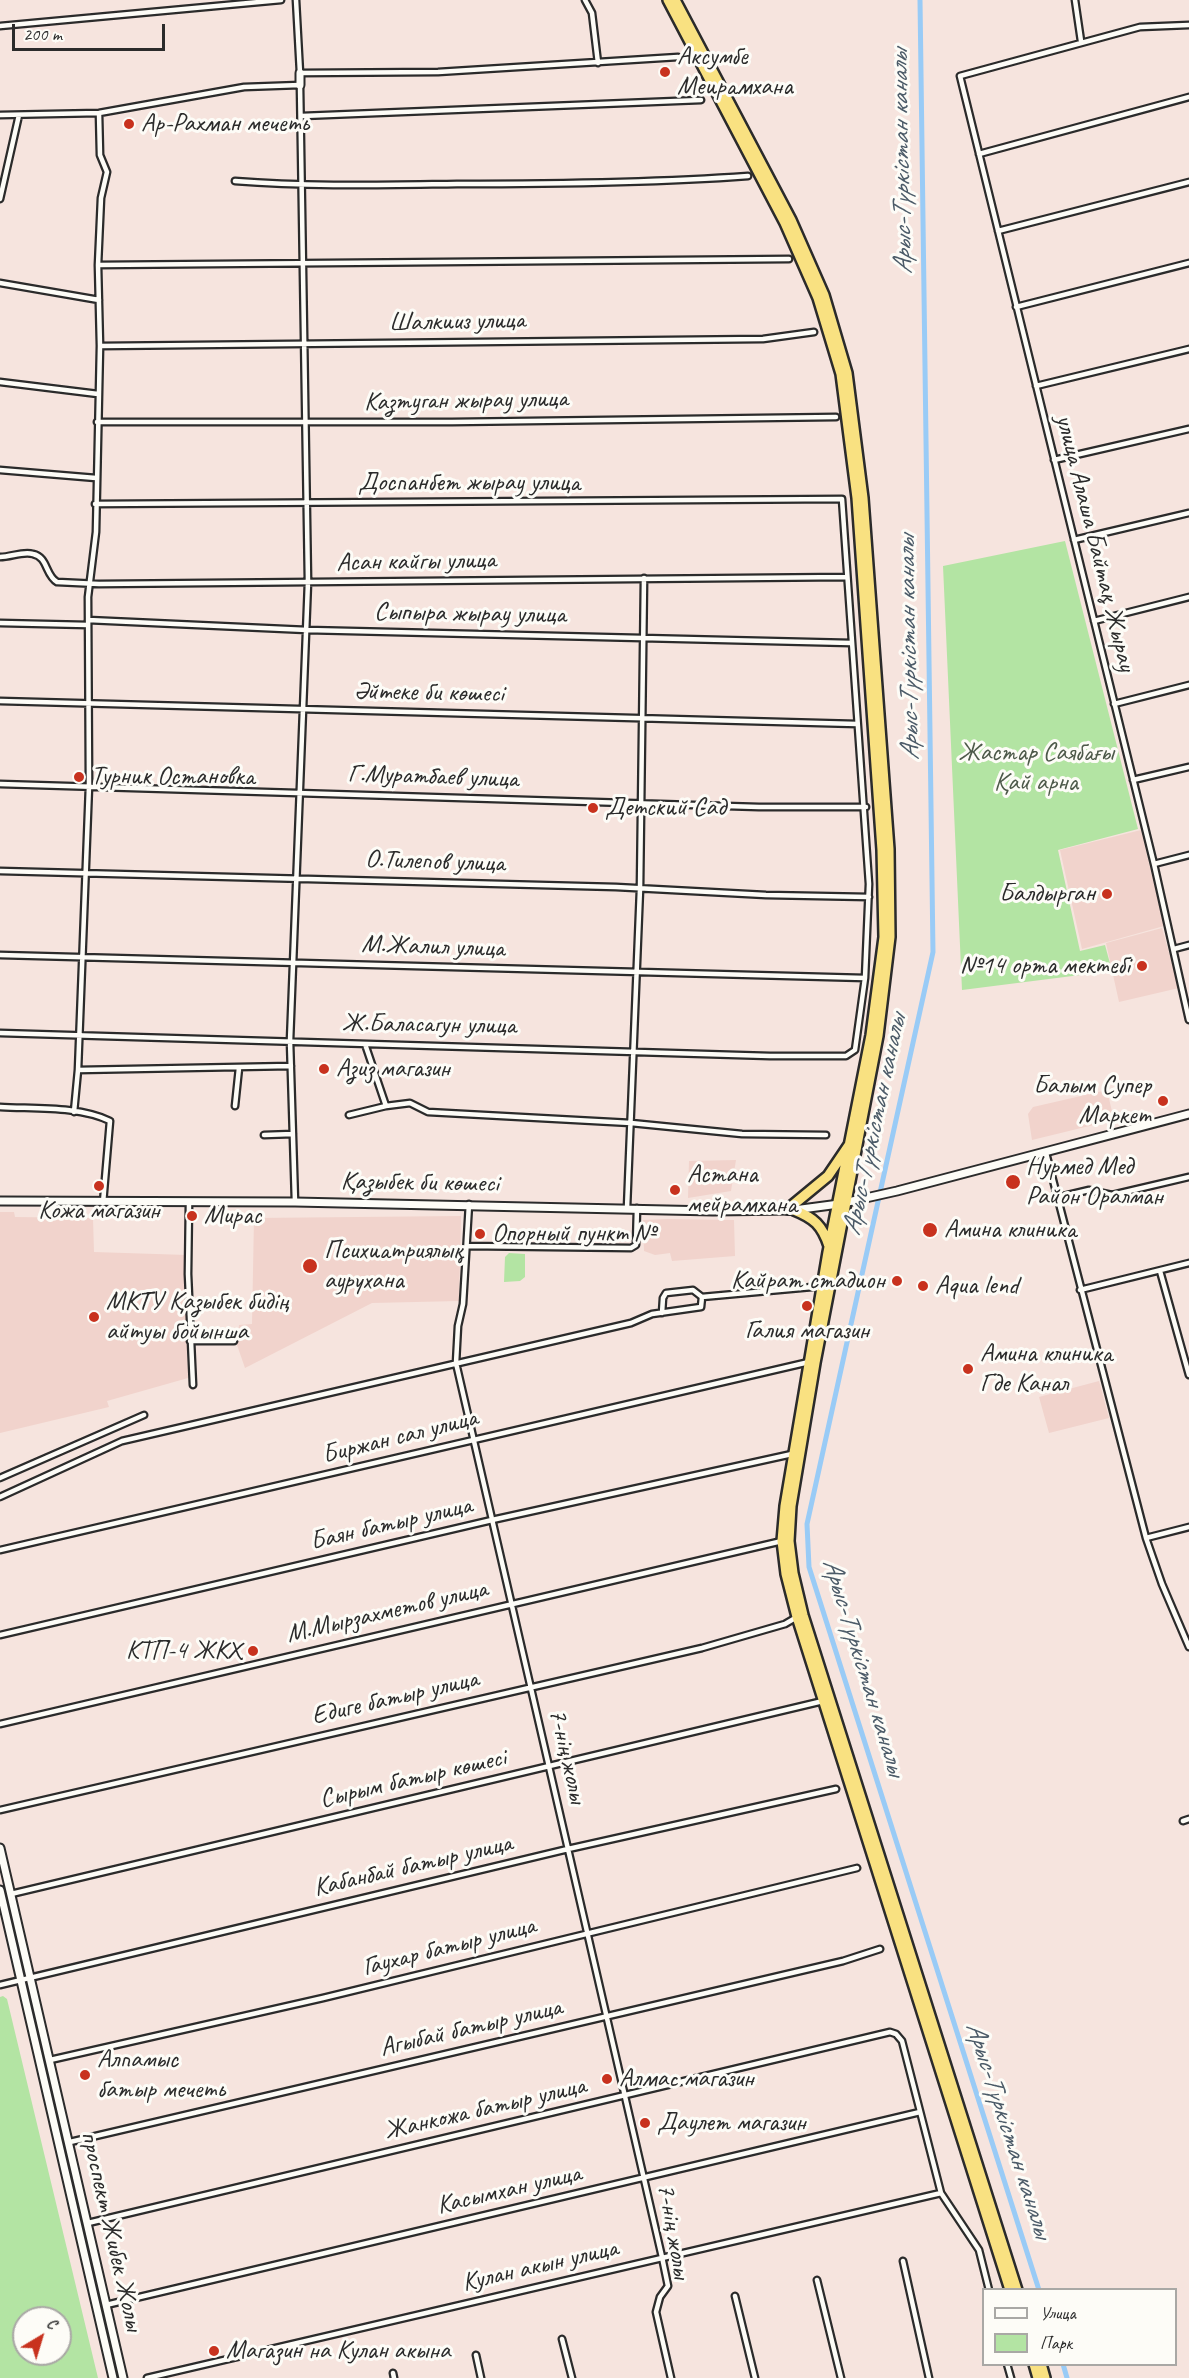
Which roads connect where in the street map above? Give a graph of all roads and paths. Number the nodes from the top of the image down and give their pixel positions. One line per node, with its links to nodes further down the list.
1 (281, 0): 8 (street)
2 (296, 0): 12 (street)
3 (585, 0): 11 (street)
4 (668, 0): 111 (highway)
5 (675, 0): 120 (highway)
6 (1075, 0): 9 (street)
7 (1189, 25): 9 (street)
8 (0, 26)
9 (1081, 41): 20 (street, улица Алаша Байтақ Жырау)
10 (678, 57): 11 (street)
11 (598, 63): 12 (street)
12 (300, 73): 13 (main road)
13 (300, 85): 16 (street); 19 (street)
14 (1189, 97): 20 (street)
15 (701, 100): 19 (street)
16 (99, 113): 18 (street); 30 (street)
17 (0, 115): 18 (street)
18 (19, 115): 25 (street)
19 (302, 116): 24 (street)
20 (979, 154): 26 (street, улица Алаша Байтақ Жырау)
21 (748, 176): 24 (street)
22 (235, 181): 24 (street)
23 (1189, 182): 26 (street)
24 (303, 184): 29 (street)
25 (0, 199)
26 (998, 231): 33 (street, улица Алаша Байтақ Жырау)
27 (789, 259): 29 (street)
28 (1189, 262): 33 (street)
29 (303, 264): 30 (street); 35 (street)
30 (99, 265): 32 (street)
31 (0, 284): 32 (street)
32 (99, 300): 36 (street)
33 (1016, 307): 39 (street, улица Алаша Байтақ Жырау)
34 (814, 332): 35 (street, Шалкииз улица)
35 (303, 343): 36 (street, Шалкииз улица); 42 (street)
36 (100, 346): 40 (street)
37 (1189, 349): 39 (street)
38 (0, 382): 40 (street)
39 (1036, 386): 45 (street, улица Алаша Байтақ Жырау)
40 (98, 394): 43 (street)
41 (836, 417): 42 (street, Казтуган жырау улица)
42 (304, 421): 43 (street, Казтуган жырау улица); 48 (street)
43 (97, 422): 47 (street)
44 (1189, 429): 45 (street)
45 (1054, 460): 51 (street, улица Алаша Байтақ Жырау)
46 (0, 470): 47 (street)
47 (96, 478): 49 (street)
48 (306, 503): 49 (street, Доспанбет жырау улица); 53 (street, Доспанбет жырау улица); 55 (street)
49 (95, 504): 56 (street)
50 (1189, 513): 51 (street)
51 (1074, 540): 58 (street, улица Алаша Байтақ Жырау)
52 (0, 557): 56 (street, Асан кайгы улица)
53 (847, 577): 54 (street, Асан кайгы улица); 63 (street)
54 (644, 578): 55 (street, Асан кайгы улица); 62 (street)
55 (308, 582): 56 (street, Асан кайгы улица); 61 (street)
56 (90, 583): 59 (street)
57 (1189, 597): 58 (street)
58 (1094, 621): 67 (street, улица Алаша Байтақ Жырау)
59 (88, 622): 60 (street, Сыпыра жырау улица); 61 (street, Сыпыра жырау улица); 66 (street)
60 (0, 623)
61 (307, 630): 62 (street, Сыпыра жырау улица); 68 (street)
62 (645, 639): 63 (street, Сыпыра жырау улица); 69 (street)
63 (851, 643): 70 (street)
64 (1189, 685): 67 (street)
65 (0, 701): 66 (street, Әйтеке би көшесі)
66 (88, 702): 68 (street, Әйтеке би көшесі); 74 (street)
67 (1114, 704): 72 (street, улица Алаша Байтақ Жырау)
68 (302, 711): 69 (street, Әйтеке би көшесі); 75 (street)
69 (643, 719): 70 (street, Әйтеке би көшесі); 76 (street)
70 (857, 724): 77 (street)
71 (1189, 767): 72 (street)
72 (1133, 780): 79 (street, улица Алаша Байтақ Жырау)
73 (0, 784): 74 (street, Г.Муратбаев улица)
74 (89, 786): 75 (street, Г.Муратбаев улица); 81 (street)
75 (297, 792): 76 (street, Г.Муратбаев улица); 82 (street)
76 (642, 802): 77 (street, Г.Муратбаев улица); 83 (street)
77 (866, 807): 84 (street)
78 (1189, 855): 79 (street)
79 (1154, 864): 86 (street, улица Алаша Байтақ Жырау)
80 (0, 871): 81 (street, О.Тилепов улица)
81 (86, 873): 82 (street, О.Тилепов улица); 88 (street)
82 (294, 878): 83 (street, О.Тилепов улица); 89 (street)
83 (640, 889): 84 (street, О.Тилепов улица); 90 (street)
84 (869, 897): 91 (street)
85 (1189, 945): 86 (street)
86 (1174, 949): 92 (street, улица Алаша Байтақ Жырау)
87 (0, 955): 88 (street, М.Жалил улица)
88 (82, 957): 89 (street, М.Жалил улица); 94 (street)
89 (292, 963): 90 (street, М.Жалил улица); 95 (street)
90 (637, 972): 91 (street, М.Жалил улица); 97 (street)
91 (865, 978): 97 (street, Ж.Баласагун улица)
92 (1189, 1020)
93 (0, 1033): 94 (street, Ж.Баласагун улица)
94 (81, 1034): 95 (street, Ж.Баласагун улица); 100 (street)
95 (290, 1041): 96 (street, Ж.Баласагун улица); 98 (street)
96 (365, 1044): 97 (street, Ж.Баласагун улица); 102 (street)
97 (634, 1051): 107 (street)
98 (291, 1066): 99 (street); 108 (street)
99 (239, 1068): 100 (street); 101 (street)
100 (78, 1070): 104 (street)
101 (235, 1106)
102 (387, 1106): 106 (street); 107 (street)
103 (0, 1107): 104 (street)
104 (74, 1112): 117 (street)
105 (1189, 1114): 112 (main road, Қазыбек би көшесі)
106 (349, 1115)
107 (631, 1123): 109 (street); 121 (street)
108 (293, 1134): 110 (street); 116 (street)
109 (826, 1135)
110 (264, 1136)
111 (850, 1143): 120 (highway); 123 (highway)
112 (1046, 1153): 114 (street); 120 (main road, Қазыбек би көшесі)
113 (1189, 1177): 114 (street)
114 (1056, 1198): 129 (street)
115 (0, 1201): 117 (main road, Қазыбек би көшесі)
116 (295, 1202): 118 (main road, Қазыбек би көшесі); 119 (main road, Қазыбек би көшесі)
117 (103, 1203): 118 (main road, Қазыбек би көшесі)
118 (189, 1203): 132 (street)
119 (469, 1204): 121 (main road, Қазыбек би көшесі); 124 (street, 7-нің жолы)
120 (843, 1204): 123 (main road, Қазыбек би көшесі); 125 (highway); 183 (highway)
121 (627, 1208): 122 (main road, Қазыбек би көшесі)
122 (637, 1209): 123 (main road, Қазыбек би көшесі); 124 (street)
123 (791, 1209): 125 (highway)
124 (467, 1246): 135 (street, 7-нің жолы)
125 (829, 1246): 128 (highway)
126 (1189, 1263): 127 (street)
127 (1160, 1271): 129 (street); 136 (street)
128 (823, 1286): 130 (street); 134 (highway)
129 (1080, 1290): 145 (street)
130 (702, 1298): 131 (street); 131 (street)
131 (662, 1313): 135 (street)
132 (190, 1341): 133 (street); 137 (street)
133 (234, 1341)
134 (809, 1362): 139 (street, Биржан сал улица); 140 (highway)
135 (456, 1363): 139 (street, 7-нің жолы); 142 (street)
136 (1189, 1375)
137 (193, 1385)
138 (144, 1415): 141 (street)
139 (473, 1440): 143 (street, 7-нің жолы); 147 (street, Биржан сал улица)
140 (792, 1454): 143 (street, Баян батыр улица); 146 (highway)
141 (0, 1478)
142 (0, 1497)
143 (492, 1520): 148 (street, 7-нің жолы); 150 (street, Баян батыр улица)
144 (1189, 1527): 145 (street)
145 (1146, 1538): 151 (street)
146 (783, 1541): 148 (street, М.Мырзахметов улица); 149 (highway)
147 (0, 1550)
148 (512, 1603): 152 (street, 7-нің жолы); 154 (street, М.Мырзахметов улица)
149 (797, 1617): 152 (street, Едиге батыр улица); 153 (highway)
150 (0, 1635)
151 (1189, 1647)
152 (531, 1686): 155 (street, 7-нің жолы); 157 (street, Едиге батыр улица)
153 (824, 1701): 155 (street, Сырым батыр көшесі); 182 (highway)
154 (0, 1724)
155 (549, 1766): 161 (street, 7-нің жолы); 164 (street, Сырым батыр көшесі)
156 (836, 1789): 161 (street, Кабанбай батыр улица)
157 (0, 1810)
158 (1189, 1819): 159 (street)
159 (1183, 1821)
160 (0, 1848): 164 (main road, проспект Жибек Жолы)
161 (568, 1849): 165 (street, 7-нің жолы); 167 (street, Кабанбай батыр улица)
162 (858, 1868): 165 (street, Гаухар батыр улица)
163 (0, 1894): 168 (main road, проспект Жибек Жолы)
164 (11, 1894): 167 (main road, проспект Жибек Жолы)
165 (588, 1932): 170 (street, 7-нің жолы); 171 (street, Гаухар батыр улица)
166 (880, 1949): 170 (street, Агыбай батыр улица)
167 (31, 1979): 168 (street, Кабанбай батыр улица); 171 (main road, проспект Жибек Жолы)
168 (21, 1981): 169 (street, Кабанбай батыр улица); 188 (main road, проспект Жибек Жолы)
169 (0, 1985)
170 (606, 2015): 172 (street, 7-нің жолы); 174 (street, Агыбай батыр улица)
171 (50, 2060): 174 (main road, проспект Жибек Жолы)
172 (624, 2097): 173 (street, Жанкожа батыр улица); 175 (street, 7-нің жолы); 177 (street, Жанкожа батыр улица)
173 (920, 2112): 175 (street, Касымхан улица); 176 (street)
174 (70, 2142): 177 (main road, проспект Жибек Жолы)
175 (644, 2177): 178 (street, 7-нің жолы); 185 (street, Касымхан улица)
176 (941, 2193): 178 (street, Кулан акын улица); 181 (street)
177 (88, 2223): 185 (main road, проспект Жибек Жолы)
178 (662, 2257): 190 (street, Кулан акын улица); 193 (street, 7-нің жолы)
179 (903, 2261): 196 (street)
180 (817, 2280): 195 (street)
181 (989, 2288)
182 (1010, 2288)
183 (1017, 2288)
184 (735, 2296): 194 (street)
185 (106, 2305): 189 (main road, проспект Жибек Жолы)
186 (562, 2339): 192 (street)
187 (476, 2355): 191 (street)
188 (113, 2378)
189 (123, 2378)
190 (147, 2378)
191 (481, 2378)
192 (572, 2378)
193 (671, 2378)
194 (755, 2378)
195 (841, 2378)
196 (929, 2378)

